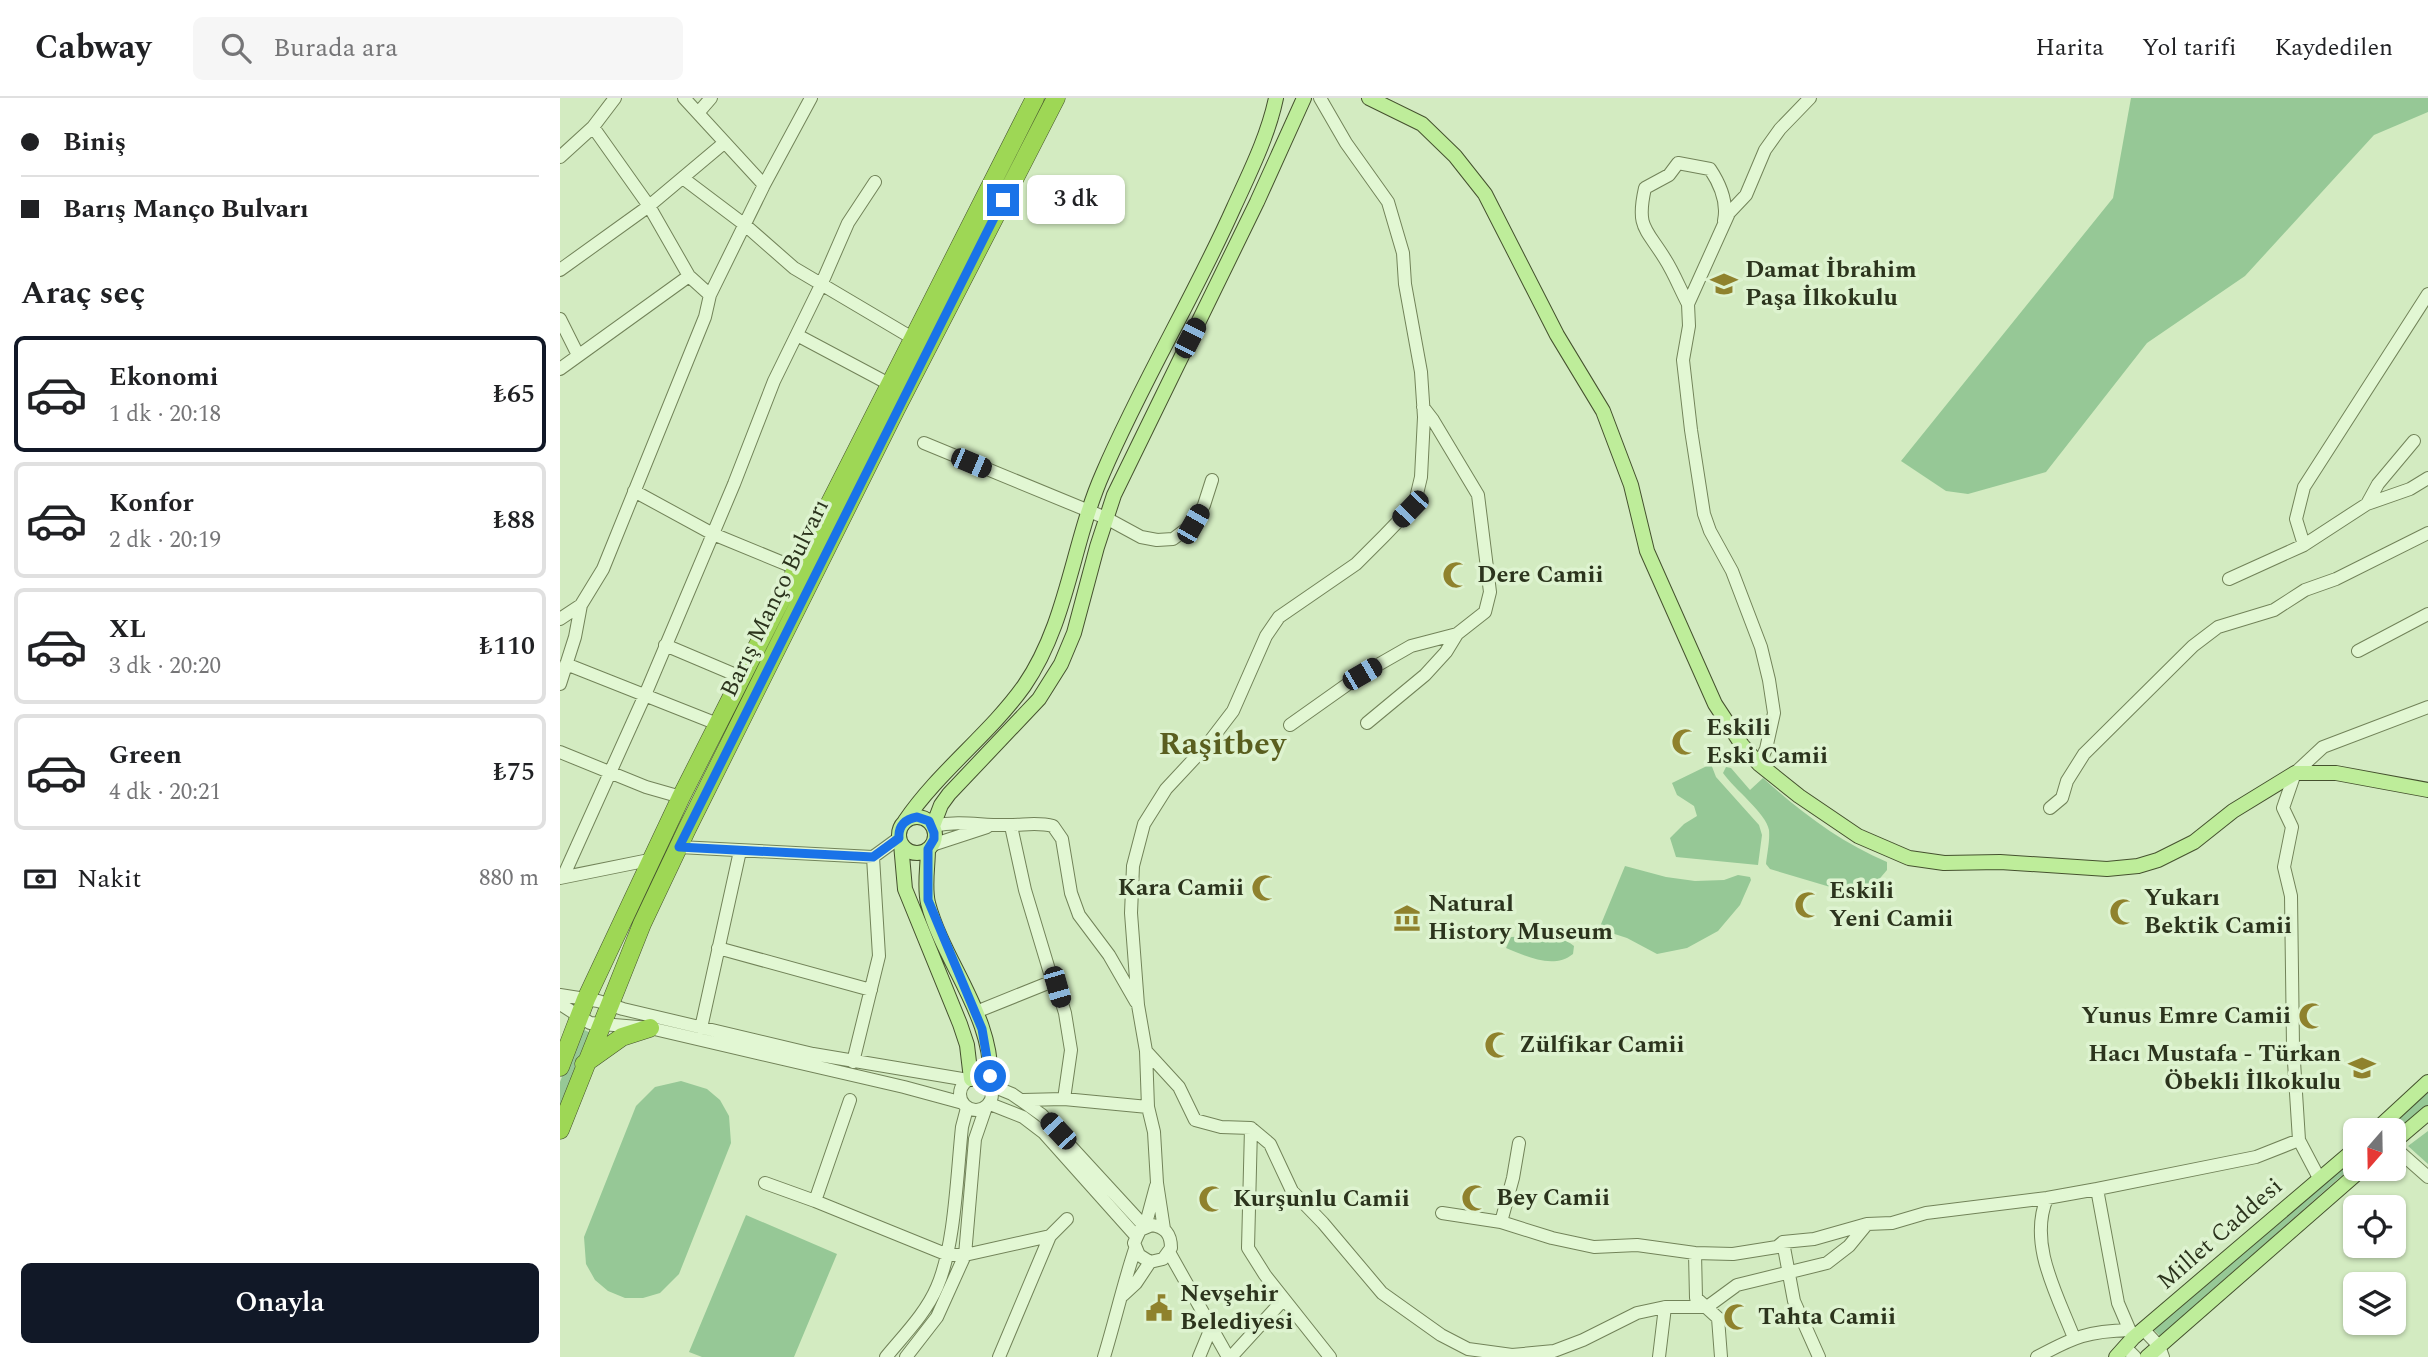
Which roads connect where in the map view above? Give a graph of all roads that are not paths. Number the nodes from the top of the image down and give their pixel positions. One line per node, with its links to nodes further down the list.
1 (615, 98): 13 (street)
2 (684, 98): 12 (street)
3 (711, 98): 12 (street)
4 (811, 98): 18 (street)
5 (1035, 98): 30 (highway, Barış Manço Bulvarı)
6 (1056, 98): 74 (highway, Barış Manço Bulvarı)
7 (1276, 98): 41 (main road)
8 (1304, 98): 42 (main road)
9 (1320, 98): 34 (street)
10 (1369, 98): 63 (main road)
11 (1810, 98): 21 (street)
12 (698, 113): 14 (street)
13 (593, 127): 15 (street); 19 (street)
14 (724, 143): 16 (street); 18 (street)
15 (560, 158)
16 (684, 179): 19 (street); 20 (street)
17 (876, 182): 24 (street)
18 (764, 185): 20 (street)
19 (649, 206): 22 (street); 23 (street)
20 (745, 225): 24 (street); 25 (street)
21 (1722, 230): 27 (street); 27 (street)
22 (560, 270)
23 (689, 276): 25 (street); 31 (street)
24 (821, 285): 29 (street); 30 (street)
25 (710, 295): 39 (street)
26 (2427, 299): 45 (street)
27 (1688, 304): 63 (street)
28 (560, 318): 31 (street)
29 (797, 335): 33 (street); 44 (street)
30 (914, 339): 33 (highway, Barış Manço Bulvarı)
31 (578, 355): 32 (street)
32 (560, 369)
33 (891, 385): 46 (highway, Barış Manço Bulvarı)
34 (1423, 407): 51 (street); 87 (street)
35 (2414, 441): 40 (street)
36 (924, 443): 41 (street)
37 (2428, 478): 40 (street)
38 (1212, 480): 42 (street)
39 (634, 491): 44 (street); 48 (street)
40 (2367, 504): 45 (street)
41 (1088, 513): 42 (street); 69 (main road)
42 (1106, 518): 72 (main road)
43 (2428, 533): 68 (street)
44 (713, 534): 46 (street); 52 (street)
45 (2304, 545): 47 (street)
46 (798, 569): 55 (highway, Barış Manço Bulvarı)
47 (2229, 579)
48 (582, 605): 50 (street); 54 (street)
49 (2428, 614): 53 (street)
50 (560, 619)
51 (1457, 634): 59 (street); 61 (street)
52 (665, 645): 55 (street); 57 (street)
53 (2358, 650)
54 (566, 664): 56 (street); 57 (street)
55 (743, 678): 60 (highway, Barış Manço Bulvarı)
56 (560, 684)
57 (645, 695): 60 (street); 64 (street)
58 (2428, 707): 65 (street)
59 (1367, 723)
60 (720, 725): 67 (highway, Barış Manço Bulvarı)
61 (1290, 725)
62 (560, 752): 64 (street)
63 (1759, 764): 65 (main road)
64 (610, 772): 67 (street); 79 (street)
65 (2295, 773): 66 (main road); 111 (street)
66 (2428, 790)
67 (681, 797): 78 (highway, Barış Manço Bulvarı)
68 (2050, 808)
69 (905, 821): 72 (main road); 73 (main road)
70 (994, 825): 71 (street); 72 (street); 75 (street)
71 (1011, 825): 81 (street); 87 (street)
72 (933, 826): 75 (main road)
73 (900, 841): 75 (main road); 77 (street); 97 (main road)
74 (679, 847): 76 (street); 86 (highway, Barış Manço Bulvarı)
75 (930, 847): 88 (main road)
76 (740, 851): 77 (street); 80 (street)
77 (873, 857): 82 (street)
78 (654, 859): 79 (street); 84 (highway, Barış Manço Bulvarı)
79 (562, 877)
80 (718, 948): 82 (street); 92 (street)
81 (1054, 981): 88 (street); 100 (street)
82 (871, 990): 94 (street)
83 (560, 995): 84 (street)
84 (586, 999): 86 (street); 89 (highway, Barış Manço Bulvarı)
85 (560, 1004): 89 (street)
86 (610, 1005): 90 (highway, Barış Manço Bulvarı); 92 (street)
87 (1138, 1005): 93 (street)
88 (976, 1012): 99 (main road)
89 (579, 1017): 90 (street); 96 (highway, Barış Manço Bulvarı)
90 (602, 1024): 91 (street); 95 (highway, Barış Manço Bulvarı)
91 (650, 1028): 95 (highway); 103 (street)
92 (701, 1028): 94 (street)
93 (1146, 1051): 105 (street); 108 (street)
94 (853, 1062): 97 (street)
95 (584, 1064): 109 (highway, Barış Manço Bulvarı)
96 (560, 1068)
97 (970, 1079): 99 (street); 103 (street)
98 (2428, 1082): 107 (main road)
99 (990, 1085): 102 (street); 104 (street)
100 (1064, 1099): 102 (street); 105 (street)
101 (850, 1100): 122 (street)
102 (1023, 1100): 129 (street)
103 (965, 1105): 104 (street); 133 (street)
104 (988, 1105): 129 (street); 134 (street)
105 (1148, 1107): 119 (street)
106 (2428, 1113): 110 (main road)
107 (2389, 1118)
108 (1251, 1128): 138 (street); 145 (street)
109 (560, 1130)
110 (2406, 1132)
111 (2299, 1140): 116 (street); 120 (street)
112 (1519, 1143): 125 (street)
113 (2343, 1158): 116 (main road, Millet Caddesi)
114 (2406, 1158): 115 (street)
115 (2428, 1177)
116 (2319, 1178): 143 (main road, Millet Caddesi)
117 (2349, 1181): 144 (main road, Millet Caddesi)
118 (765, 1183): 122 (street)
119 (1157, 1183): 127 (street); 129 (street)
120 (2097, 1189): 121 (street); 143 (street)
121 (2047, 1198): 126 (street); 142 (street)
122 (815, 1201): 133 (street)
123 (1441, 1213): 125 (street)
124 (1068, 1219): 128 (street)
125 (1501, 1222): 132 (street)
126 (1867, 1224): 130 (street); 136 (street)
127 (1164, 1229): 129 (street); 131 (street)
128 (1050, 1237): 134 (street); 148 (street)
129 (1139, 1237): 135 (street); 137 (street)
130 (1783, 1242): 132 (street); 136 (street)
131 (1169, 1252): 135 (street); 141 (street)
132 (1695, 1253): 140 (street)
133 (947, 1255): 134 (street); 146 (street)
134 (965, 1255): 147 (street)
135 (1150, 1262): 137 (street)
136 (1788, 1274): 140 (street); 155 (street)
137 (1123, 1295): 149 (street)
138 (1284, 1299): 151 (street); 152 (street)
139 (1665, 1307): 140 (street); 145 (street); 153 (street)
140 (1707, 1307): 154 (street)
141 (1211, 1328): 150 (street); 151 (street)
142 (2074, 1338): 143 (street); 156 (street)
143 (2131, 1343): 144 (street)
144 (2161, 1351): 157 (main road, Millet Caddesi)
145 (1512, 1356)
146 (886, 1357)
147 (906, 1357)
148 (999, 1357)
149 (1104, 1357)
150 (1199, 1357)
151 (1229, 1357)
152 (1330, 1357)
153 (1660, 1357)
154 (1721, 1357)
155 (1819, 1357)
156 (2037, 1357)
157 (2147, 1357)

